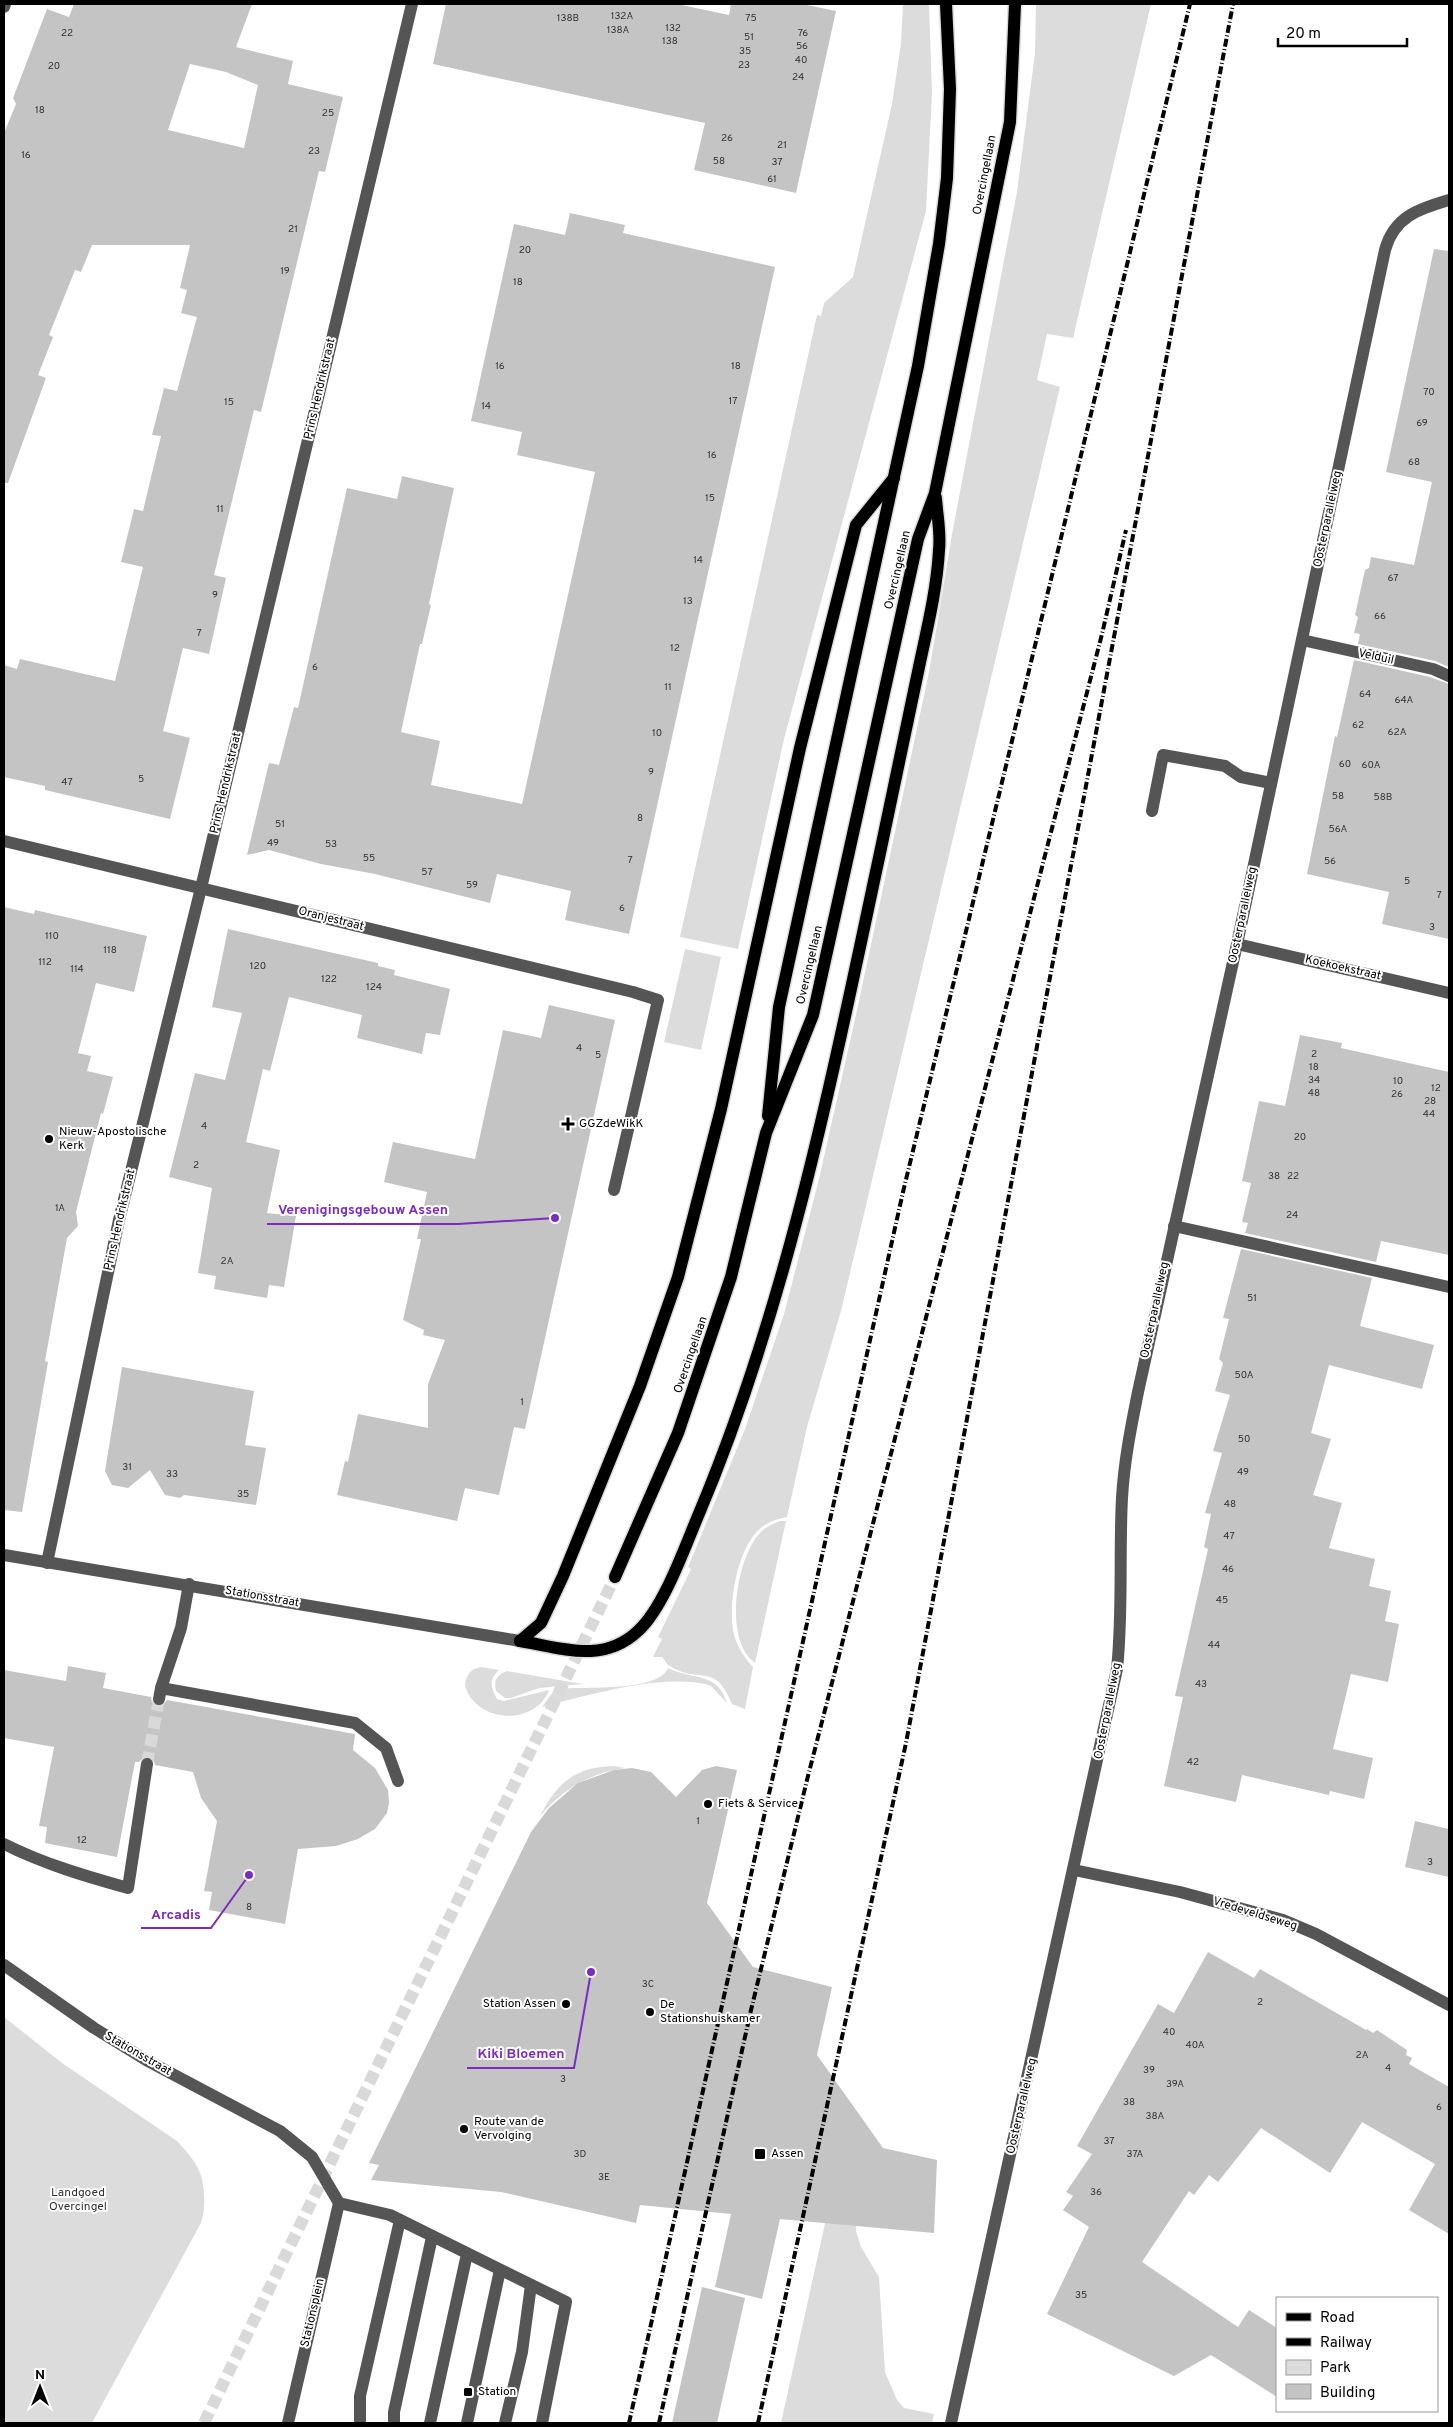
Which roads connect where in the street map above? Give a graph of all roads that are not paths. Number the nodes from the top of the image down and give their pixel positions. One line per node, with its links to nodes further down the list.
1 (412, 4): 12 (street, Prins Hendrikstraat)
2 (946, 4): 5 (main road, Overcingellaan)
3 (1015, 4): 6 (main road, Overcingellaan)
4 (1449, 200): 7 (street, Oosterparallelweg)
5 (894, 478): 15 (main road, Overcingellaan); 23 (main road)
6 (935, 493): 15 (main road, Overcingellaan); 23 (main road)
7 (1302, 640): 8 (street, Velduil); 9 (street, Oosterparallelweg)
8 (1449, 676)
9 (1271, 783): 10 (street); 13 (street, Oosterparallelweg)
10 (1152, 812)
11 (4, 841): 12 (street, Oranjestraat)
12 (201, 888): 16 (street, Oranjestraat); 20 (street, Prins Hendrikstraat)
13 (1237, 944): 14 (street, Koekoekstraat); 17 (street, Oosterparallelweg)
14 (1449, 993)
15 (766, 1133): 21 (main road, Overcingellaan)
16 (614, 1190)
17 (1174, 1226): 18 (street); 27 (street, Oosterparallelweg)
18 (1449, 1286)
19 (4, 1555): 20 (street, Stationsstraat)
20 (47, 1563): 22 (street, Stationsstraat)
21 (615, 1577)
22 (189, 1584): 23 (street, Stationsstraat); 25 (street)
23 (520, 1641)
24 (148, 1764): 26 (street)
25 (398, 1781)
26 (4, 1844)
27 (1074, 1870): 29 (street, Vredeveldseweg); 43 (street, Oosterparallelweg)
28 (4, 1965): 30 (street, Stationsstraat)
29 (1449, 2006)
30 (339, 2203): 31 (street); 36 (street, Stationsplein)
31 (400, 2220): 32 (street); 37 (street)
32 (432, 2237): 33 (street); 38 (street)
33 (467, 2254): 34 (street); 39 (street)
34 (500, 2270): 35 (street); 40 (street)
35 (531, 2285): 41 (street); 42 (street)
36 (288, 2423)
37 (360, 2423)
38 (394, 2423)
39 (430, 2423)
40 (467, 2423)
41 (505, 2423)
42 (542, 2423)
43 (951, 2423)

